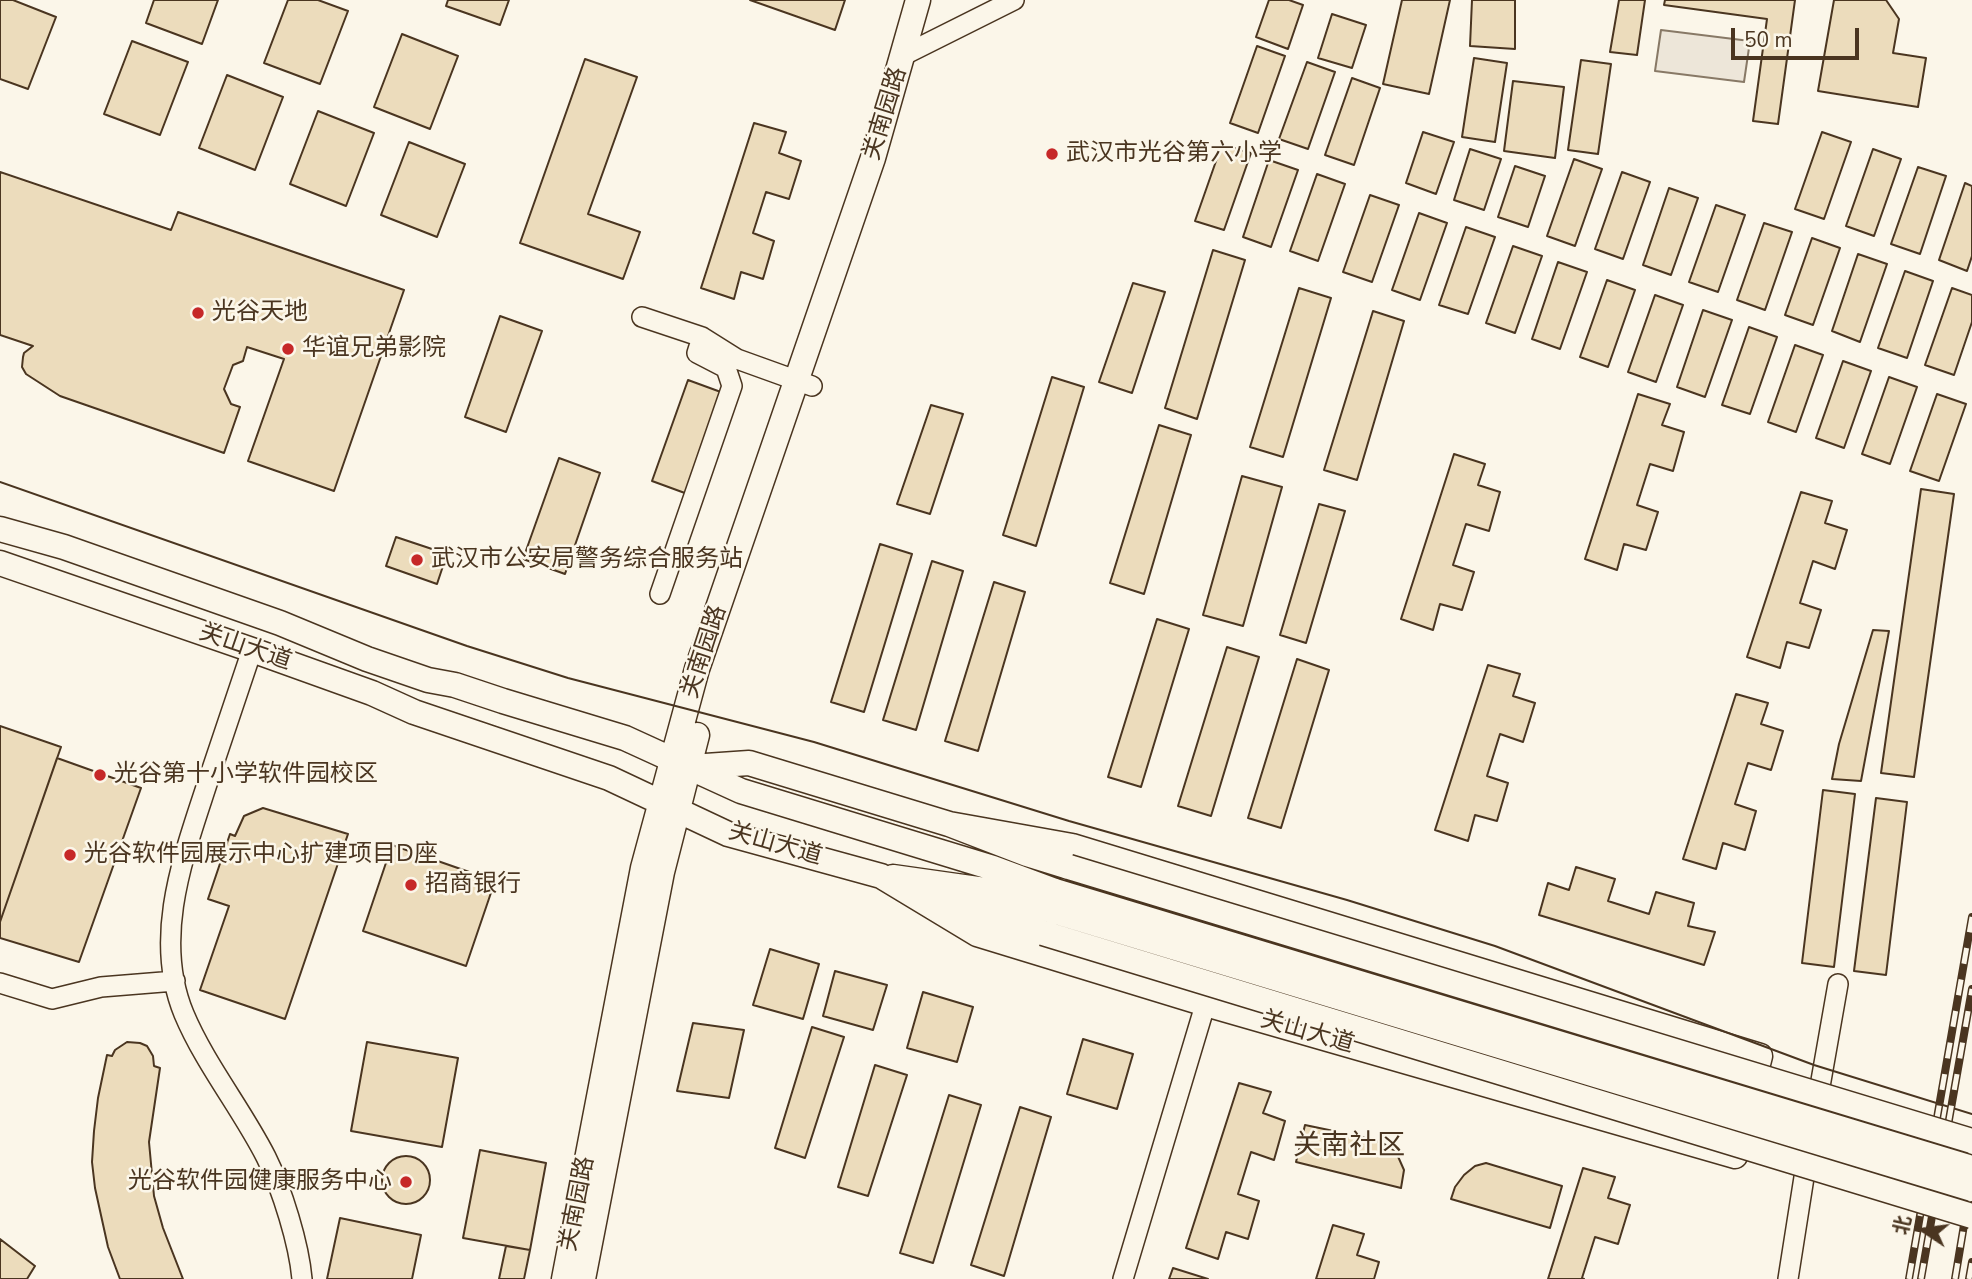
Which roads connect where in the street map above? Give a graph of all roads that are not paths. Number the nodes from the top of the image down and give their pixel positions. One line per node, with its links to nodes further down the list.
1 (918, 0): 4 (main road, 关南园路)
2 (929, 0): 4 (main road, 关南园路)
3 (1014, 0): 4 (street)
4 (910, 52): 7 (main road, 关南园路)
5 (642, 317): 6 (street)
6 (702, 338): 7 (street); 10 (street)
7 (804, 383): 12 (main road, 关南园路)
8 (0, 528): 12 (main road, 关山大道)
9 (0, 563): 11 (main road, 关山大道)
10 (660, 594)
11 (252, 650): 13 (main road, 关山大道); 18 (street)
12 (681, 763): 13 (main road, 关南园路); 14 (main road); 17 (main road, 关山大道)
13 (669, 806): 15 (main road, 关山大道); 29 (main road, 关南园路); 30 (main road, 关南园路)
14 (949, 824): 16 (main road); 22 (main road, bridge)
15 (881, 876): 17 (main road); 21 (main road, 关山大道)
16 (1235, 896): 21 (street); 23 (main road)
17 (1049, 911): 24 (main road, bridge); 26 (main road, bridge); 27 (main road, bridge)
18 (175, 981): 19 (street); 28 (street)
19 (0, 983)
20 (1838, 984): 25 (street)
21 (1206, 1004): 23 (main road, 关山大道); 31 (street)
22 (1972, 1141)
23 (1735, 1157): 25 (street)
24 (1972, 1168)
25 (1804, 1177): 32 (street)
26 (1972, 1189)
27 (1972, 1216)
28 (302, 1279)
29 (564, 1279)
30 (583, 1279)
31 (1123, 1279)
32 (1788, 1279)

